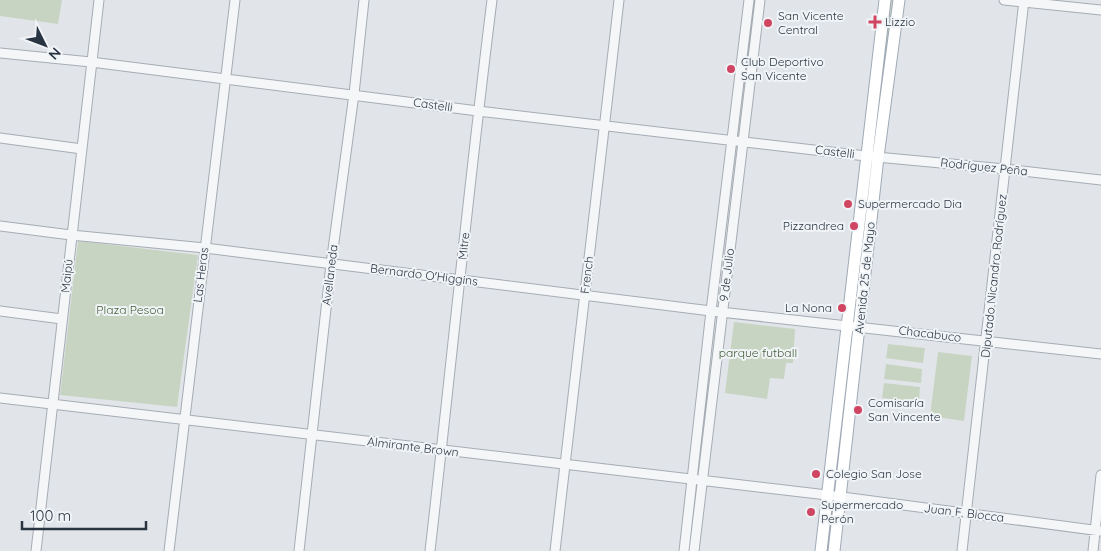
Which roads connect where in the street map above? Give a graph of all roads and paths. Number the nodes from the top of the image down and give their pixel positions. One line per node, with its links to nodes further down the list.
1 (99, 0): 14 (street, Maipú)
2 (235, 0): 15 (street, Las Heras)
3 (364, 0): 16 (street, Avellaneda)
4 (492, 0): 17 (street, Mitre)
5 (620, 0): 18 (street, French)
6 (749, 0): 20 (street, 9 de Julio)
7 (760, 0): 21 (street, 9 de Julio)
8 (885, 0): 23 (main road, Avenida 25 de Mayo)
9 (898, 0): 24 (main road, Avenida 25 de Mayo)
10 (1004, 0): 11 (street)
11 (1024, 1): 12 (street); 25 (street, Diputado Nicandro Rodríguez)
12 (1101, 10)
13 (0, 53): 14 (street, Castelli)
14 (91, 62): 15 (street, Castelli); 22 (street, Maipú)
15 (225, 79): 16 (street, Castelli); 29 (street, Las Heras)
16 (354, 94): 17 (street, Castelli); 30 (street, Avellaneda)
17 (478, 111): 18 (street, Castelli); 31 (street, Mitre)
18 (605, 125): 20 (street, Castelli); 32 (street, French)
19 (0, 138): 22 (street)
20 (732, 140): 21 (street, Castelli); 34 (street, 9 de Julio)
21 (743, 140): 23 (street, Castelli); 35 (street, 9 de Julio)
22 (82, 148): 28 (street, Maipú)
23 (866, 156): 24 (street, Rodríguez Peña); 37 (main road, Avenida 25 de Mayo)
24 (878, 157): 25 (street, Rodríguez Peña); 38 (main road, Avenida 25 de Mayo)
25 (1005, 169): 26 (street, Rodríguez Peña); 39 (street, Diputado Nicandro Rodríguez)
26 (1101, 180)
27 (0, 226): 28 (street, Bernardo O'Higgins)
28 (71, 235): 29 (street, Bernardo O'Higgins); 36 (street, Maipú)
29 (205, 248): 30 (street, Bernardo O'Higgins); 43 (street, Las Heras)
30 (331, 264): 31 (street, Bernardo O'Higgins); 44 (street, Avellaneda)
31 (461, 279): 32 (street, Bernardo O'Higgins); 45 (street, Mitre)
32 (584, 295): 34 (street, Bernardo O'Higgins); 46 (street, French)
33 (0, 310): 36 (street)
34 (711, 310): 35 (street, Bernardo O'Higgins); 48 (street, 9 de Julio)
35 (722, 312): 37 (street, Bernardo O'Higgins); 49 (street, 9 de Julio)
36 (62, 319): 42 (street, Maipú)
37 (848, 325): 38 (street, Chacabuco); 50 (main road, Avenida 25 de Mayo)
38 (860, 326): 39 (street, Chacabuco); 51 (main road, Avenida 25 de Mayo)
39 (987, 341): 40 (street, Chacabuco); 52 (street, Diputado Nicandro Rodríguez)
40 (1101, 354)
41 (0, 398): 42 (street, Almirante Brown)
42 (52, 404): 43 (street, Almirante Brown); 54 (street, Maipú)
43 (184, 420): 44 (street, Almirante Brown); 55 (street, Las Heras)
44 (312, 435): 45 (street, Almirante Brown); 56 (street, Avellaneda)
45 (442, 450): 46 (street, Almirante Brown); 57 (street, Mitre)
46 (565, 466): 48 (street, Almirante Brown); 58 (street, French)
47 (1101, 475): 53 (street)
48 (692, 480): 49 (street, Almirante Brown); 59 (street, 9 de Julio)
49 (703, 481): 50 (street, Almirante Brown); 60 (street, 9 de Julio)
50 (827, 495): 51 (street, Juan F. Biocca); 61 (main road, Avenida 25 de Mayo)
51 (840, 497): 52 (street, Juan F. Biocca); 62 (main road, Avenida 25 de Mayo)
52 (965, 513): 53 (street, Juan F. Biocca); 63 (street, Diputado Nicandro Rodríguez)
53 (1098, 531): 64 (street)
54 (36, 551)
55 (168, 551)
56 (299, 551)
57 (430, 551)
58 (555, 551)
59 (684, 551)
60 (694, 551)
61 (820, 551)
62 (834, 551)
63 (962, 551)
64 (1093, 551)

